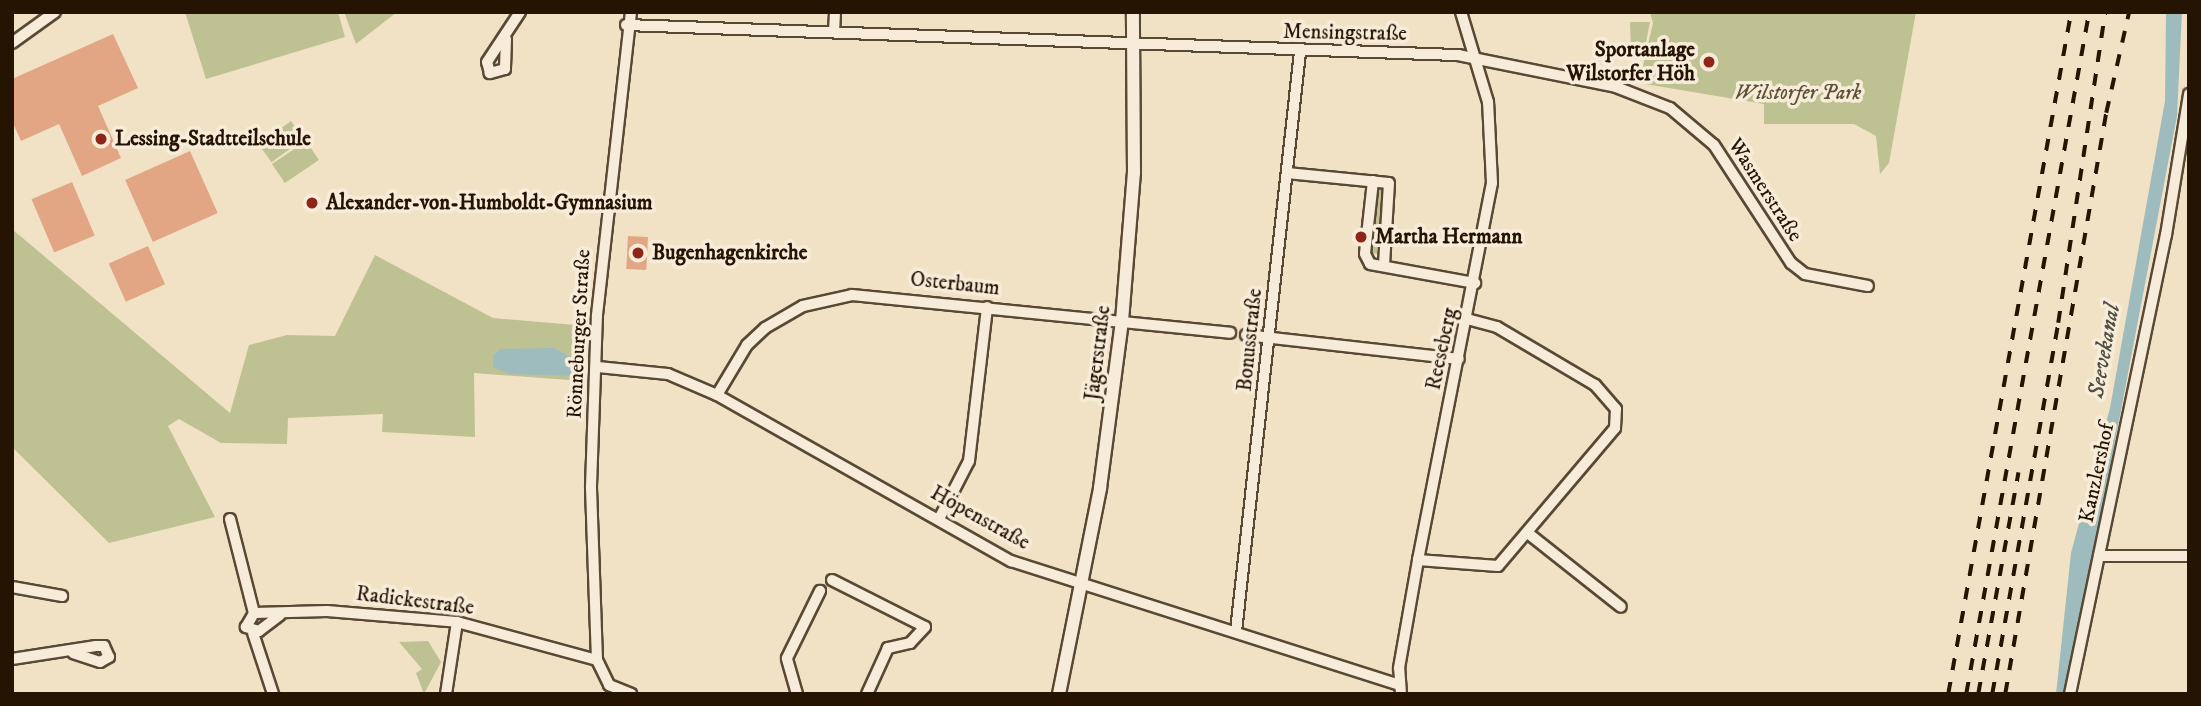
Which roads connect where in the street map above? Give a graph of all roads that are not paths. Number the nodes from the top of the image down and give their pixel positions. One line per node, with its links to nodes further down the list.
1 (55, 12): 10 (street)
2 (520, 12): 9 (street)
3 (631, 12): 7 (street, Rönneburger Straße)
4 (835, 12): 8 (street)
5 (1133, 12): 11 (street, Jägerstraße)
6 (1461, 12): 13 (street, Reeseberg)
7 (626, 26): 8 (street, Mensingstraße); 27 (street, Rönneburger Straße)
8 (834, 32): 11 (street, Mensingstraße)
9 (506, 40)
10 (12, 43)
11 (1134, 43): 12 (street, Mensingstraße); 22 (street, Jägerstraße)
12 (1300, 52): 13 (street, Mensingstraße); 15 (street, Bonusstraße)
13 (1476, 58): 18 (street, Reeseberg); 19 (street, Wasmerstraße)
14 (2189, 94): 32 (street, Kanzlershof)
15 (1287, 173): 16 (street); 25 (street, Bonusstraße)
16 (1373, 181): 17 (street); 17 (street)
17 (1384, 265): 18 (street)
18 (1475, 283): 21 (street, Reeseberg)
19 (1868, 286)
20 (987, 307): 22 (street, Osterbaum); 28 (street, Osterbaum); 30 (street)
21 (1468, 319): 26 (street, Reeseberg); 31 (street)
22 (1122, 321): 23 (street, Osterbaum); 36 (street, Jägerstraße)
23 (1230, 333)
24 (1246, 335): 25 (street)
25 (1270, 338): 26 (street); 44 (street, Bonusstraße)
26 (1460, 359): 34 (street, Reeseberg)
27 (598, 366): 28 (street, Höpenstraße); 48 (street, Rönneburger Straße)
28 (717, 395): 30 (street, Höpenstraße)
29 (230, 519): 41 (street)
30 (939, 519): 36 (street, Höpenstraße)
31 (1529, 534): 34 (street); 40 (street)
32 (2099, 556): 33 (street); 57 (street, Kanzlershof)
33 (2189, 556)
34 (1418, 560): 50 (street, Reeseberg)
35 (832, 580): 55 (street)
36 (1082, 585): 44 (street, Höpenstraße); 56 (street, Jägerstraße)
37 (12, 587): 39 (street)
38 (820, 591): 54 (street)
39 (62, 596)
40 (1621, 607)
41 (254, 613): 42 (street, Radickestraße); 45 (street)
42 (280, 615): 43 (street, Radickestraße); 45 (street)
43 (457, 622): 48 (street, Radickestraße); 52 (street)
44 (1236, 632): 50 (street, Höpenstraße)
45 (253, 633): 51 (street)
46 (74, 653): 47 (street)
47 (12, 659)
48 (597, 660): 49 (street)
49 (606, 689): 53 (street)
50 (1401, 689)
51 (272, 694)
52 (446, 694)
53 (631, 694)
54 (797, 694)
55 (867, 694)
56 (1059, 694)
57 (2070, 694)

